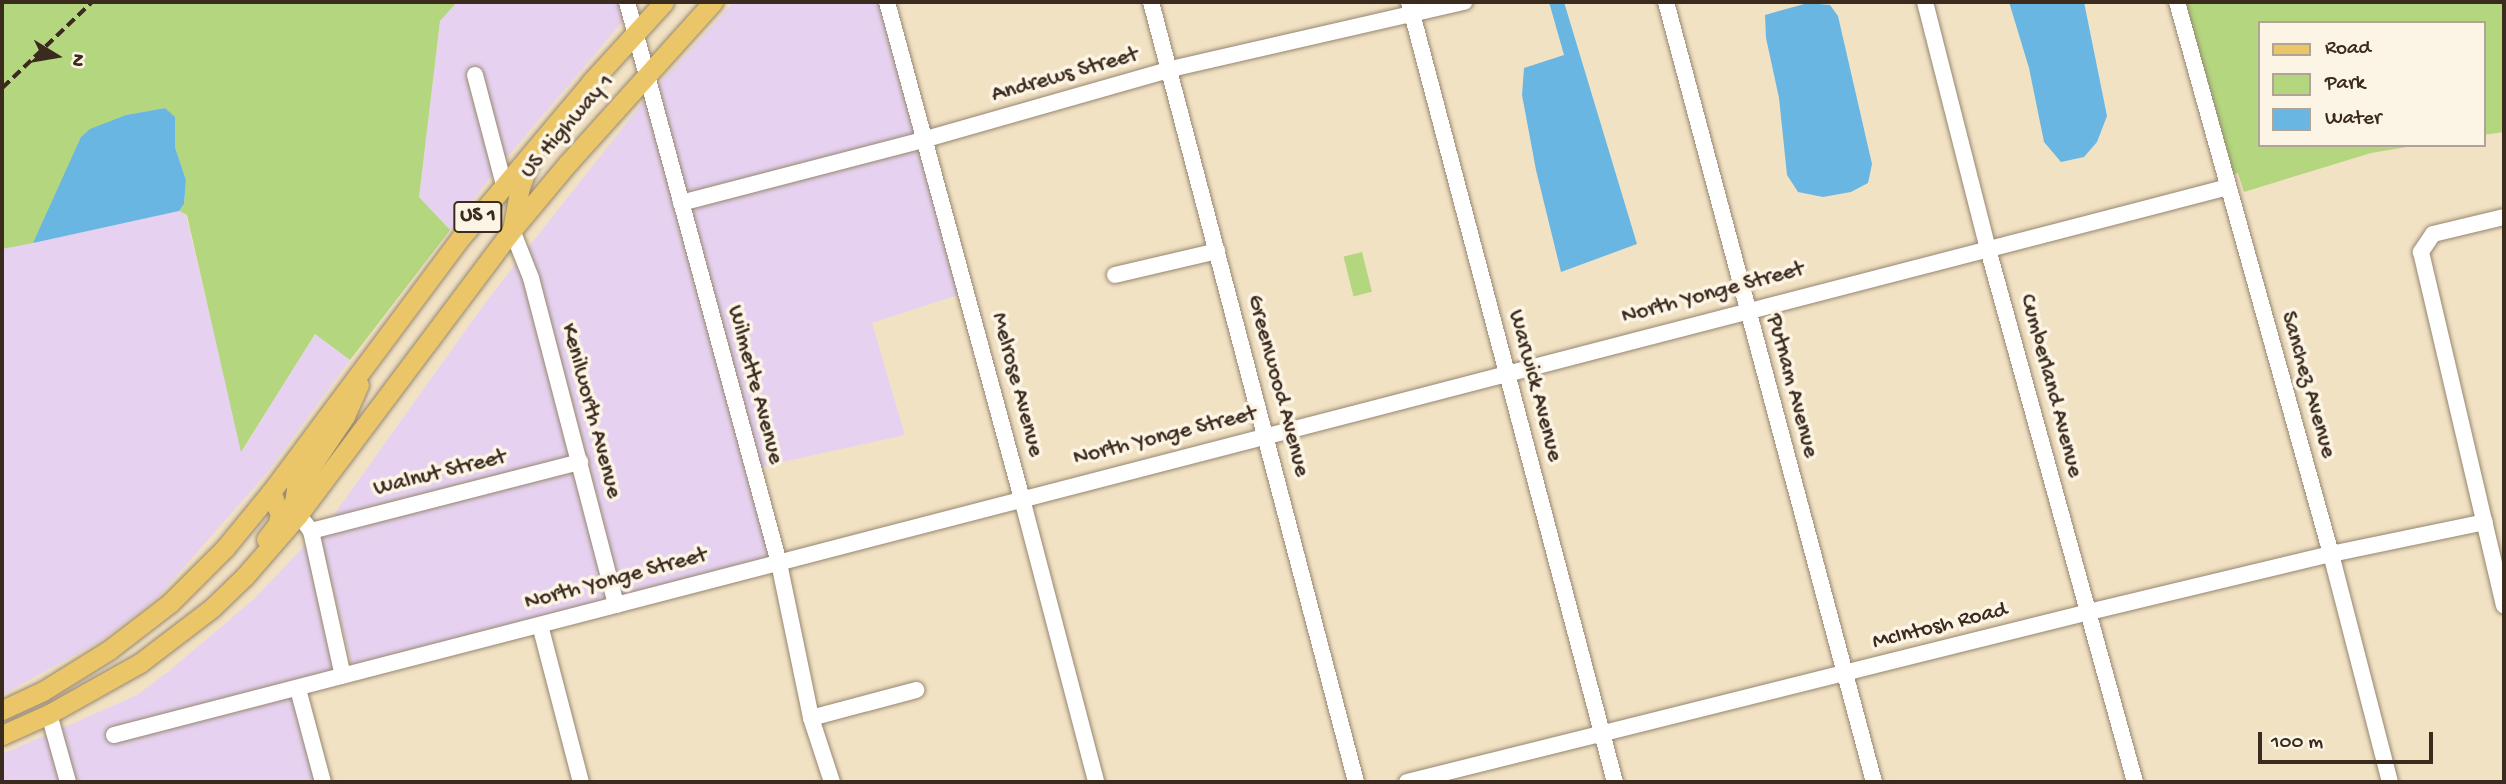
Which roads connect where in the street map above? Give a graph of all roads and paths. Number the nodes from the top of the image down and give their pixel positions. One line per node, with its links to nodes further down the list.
1 (627, 2): 11 (street, Wilmette Avenue)
2 (664, 2): 11 (main road, US Highway 1 / US 1)
3 (713, 2): 13 (main road, US Highway 1 / US 1)
4 (887, 2): 15 (street, Melrose Avenue)
5 (1151, 2): 12 (street, Greenwood Avenue)
6 (1464, 2): 10 (street, Andrews Street)
7 (1666, 2): 26 (street, Putnam Avenue)
8 (1925, 2): 22 (street, Cumberland Avenue)
9 (2177, 2): 18 (street, Sanchez Avenue)
10 (1411, 8): 12 (street, Andrews Street); 28 (street, Warwick Avenue)
11 (635, 33): 13 (street, Wilmette Avenue); 16 (main road, US Highway 1 / US 1)
12 (1171, 69): 15 (street, Andrews Street); 23 (street, Greenwood Avenue)
13 (646, 73): 19 (street, Wilmette Avenue); 21 (main road, US Highway 1 / US 1)
14 (475, 75): 17 (street)
15 (926, 139): 19 (street, Andrews Street); 32 (street, Melrose Avenue)
16 (536, 147): 17 (main road, US Highway 1 / US 1); 21 (main road)
17 (504, 185): 24 (main road); 27 (main road, US Highway 1 / US 1)
18 (2228, 187): 22 (street, North Yonge Street); 36 (street, Sanchez Avenue)
19 (681, 203): 37 (street, Wilmette Avenue)
20 (2504, 217): 34 (street)
21 (512, 230): 24 (main road, US Highway 1 / US 1); 30 (street, Kenilworth Avenue)
22 (1988, 248): 26 (street, North Yonge Street); 41 (street, Cumberland Avenue)
23 (1217, 251): 25 (street); 29 (street, Greenwood Avenue)
24 (486, 264): 33 (main road, US Highway 1 / US 1)
25 (1115, 275)
26 (1747, 311): 28 (street, North Yonge Street); 44 (street, Putnam Avenue)
27 (372, 355): 31 (main road, US Highway 1 / US 1); 33 (main road)
28 (1507, 373): 29 (street, North Yonge Street); 54 (street, Warwick Avenue)
29 (1266, 436): 32 (street, North Yonge Street); 60 (street, Greenwood Avenue)
30 (580, 462): 35 (street, Walnut Street); 39 (street, Kenilworth Avenue)
31 (271, 492): 38 (main road); 43 (main road, US 1)
32 (1022, 499): 37 (street, North Yonge Street); 59 (street, Melrose Avenue)
33 (299, 515): 35 (street); 38 (main road, US 1)
34 (2485, 522): 36 (street, McIntosh Road); 40 (street)
35 (311, 531): 45 (street)
36 (2331, 554): 41 (street, McIntosh Road); 65 (street, Sanchez Avenue)
37 (779, 563): 39 (street, North Yonge Street); 51 (street, Wilmette Avenue)
38 (245, 576): 50 (main road, US 1)
39 (616, 605): 42 (street, North Yonge Street)
40 (2504, 605)
41 (2089, 612): 44 (street, McIntosh Road); 64 (street, Cumberland Avenue)
42 (540, 625): 45 (street, North Yonge Street); 57 (street)
43 (80, 669): 48 (main road, US 1); 50 (main road)
44 (1845, 674): 54 (street, McIntosh Road); 63 (street, Putnam Avenue)
45 (343, 676): 46 (street, North Yonge Street)
46 (298, 689): 53 (street, North Yonge Street); 56 (street)
47 (916, 690): 51 (street)
48 (37, 694): 49 (main road, US 1); 52 (main road)
49 (2, 710)
50 (49, 714): 52 (main road, US 1); 55 (street)
51 (811, 718): 58 (street, Wilmette Avenue)
52 (4, 734)
53 (114, 735)
54 (1603, 736): 61 (street, McIntosh Road); 62 (street, Warwick Avenue)
55 (68, 782)
56 (323, 782)
57 (581, 782)
58 (832, 782)
59 (1096, 782)
60 (1356, 782)
61 (1407, 782)
62 (1615, 782)
63 (1874, 782)
64 (2135, 782)
65 (2390, 782)

